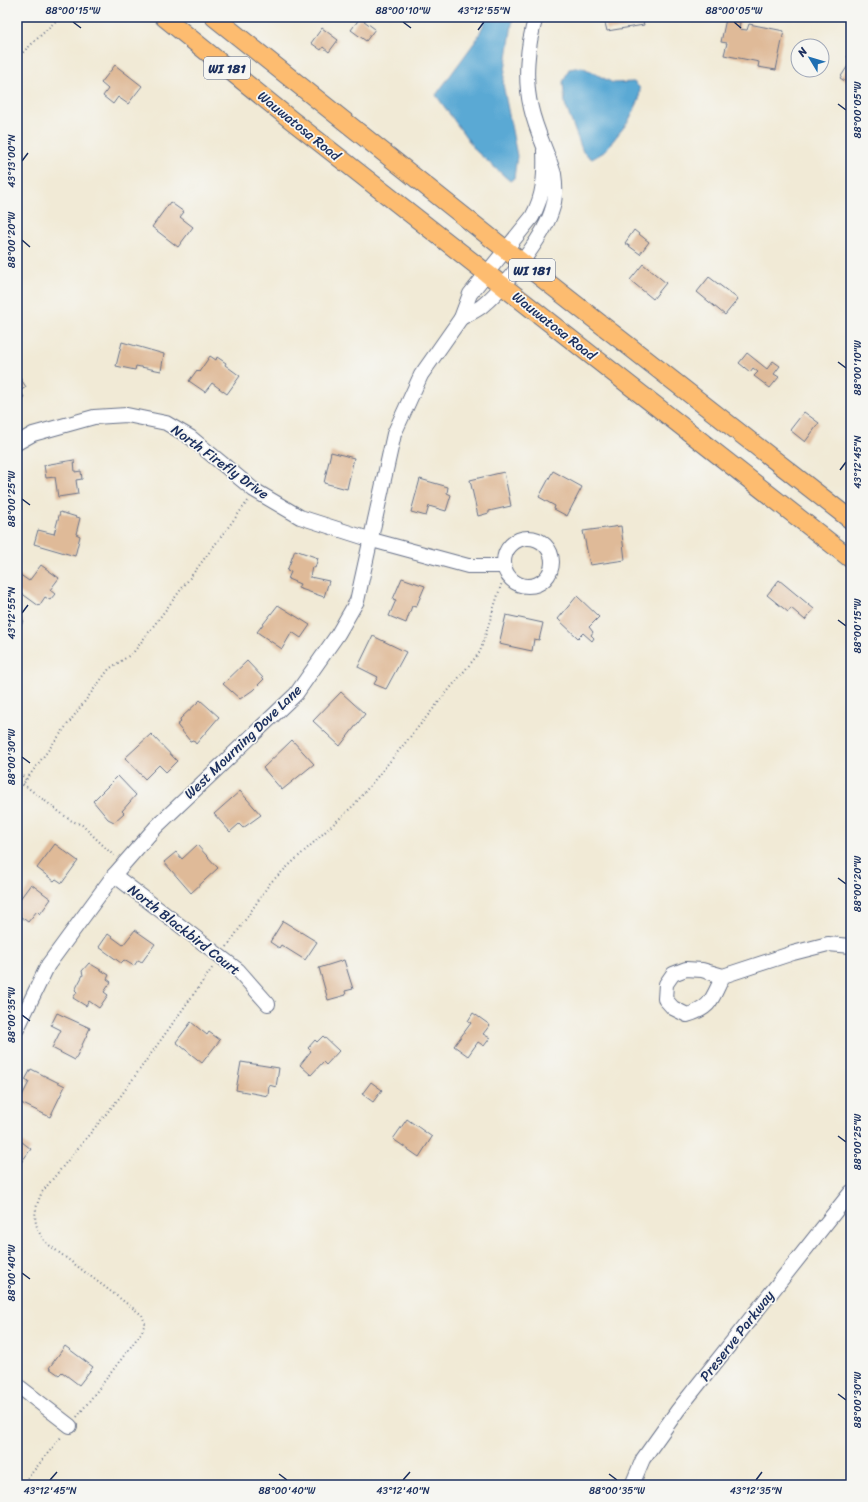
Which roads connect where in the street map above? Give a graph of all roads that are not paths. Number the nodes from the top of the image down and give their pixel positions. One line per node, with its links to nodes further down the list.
1 (164, 17): 7 (main road, Wauwatosa Road / WI 181)
2 (214, 17): 5 (main road, WI 181)
3 (536, 17): 4 (street)
4 (544, 150): 5 (street); 6 (street)
5 (506, 250): 6 (main road, WI 181); 7 (street)
6 (521, 262): 8 (street); 11 (main road, WI 181)
7 (487, 274): 8 (main road, Wauwatosa Road / WI 181); 9 (street)
8 (503, 286): 9 (street); 13 (main road, Wauwatosa Road / WI 181)
9 (461, 318): 12 (street, West Mourning Dove Lane)
10 (17, 443): 12 (street, North Firefly Drive)
11 (851, 520)
12 (372, 540): 14 (street, North Firefly Drive); 15 (street, West Mourning Dove Lane)
13 (851, 559)
14 (505, 571)
15 (114, 875): 18 (street, North Blackbird Court); 19 (street, West Mourning Dove Lane)
16 (851, 946): 17 (street)
17 (723, 976)
18 (268, 1004)
19 (17, 1029)
20 (851, 1192): 23 (street, Preserve Parkway)
21 (17, 1385): 22 (street)
22 (70, 1426)
23 (632, 1485)

